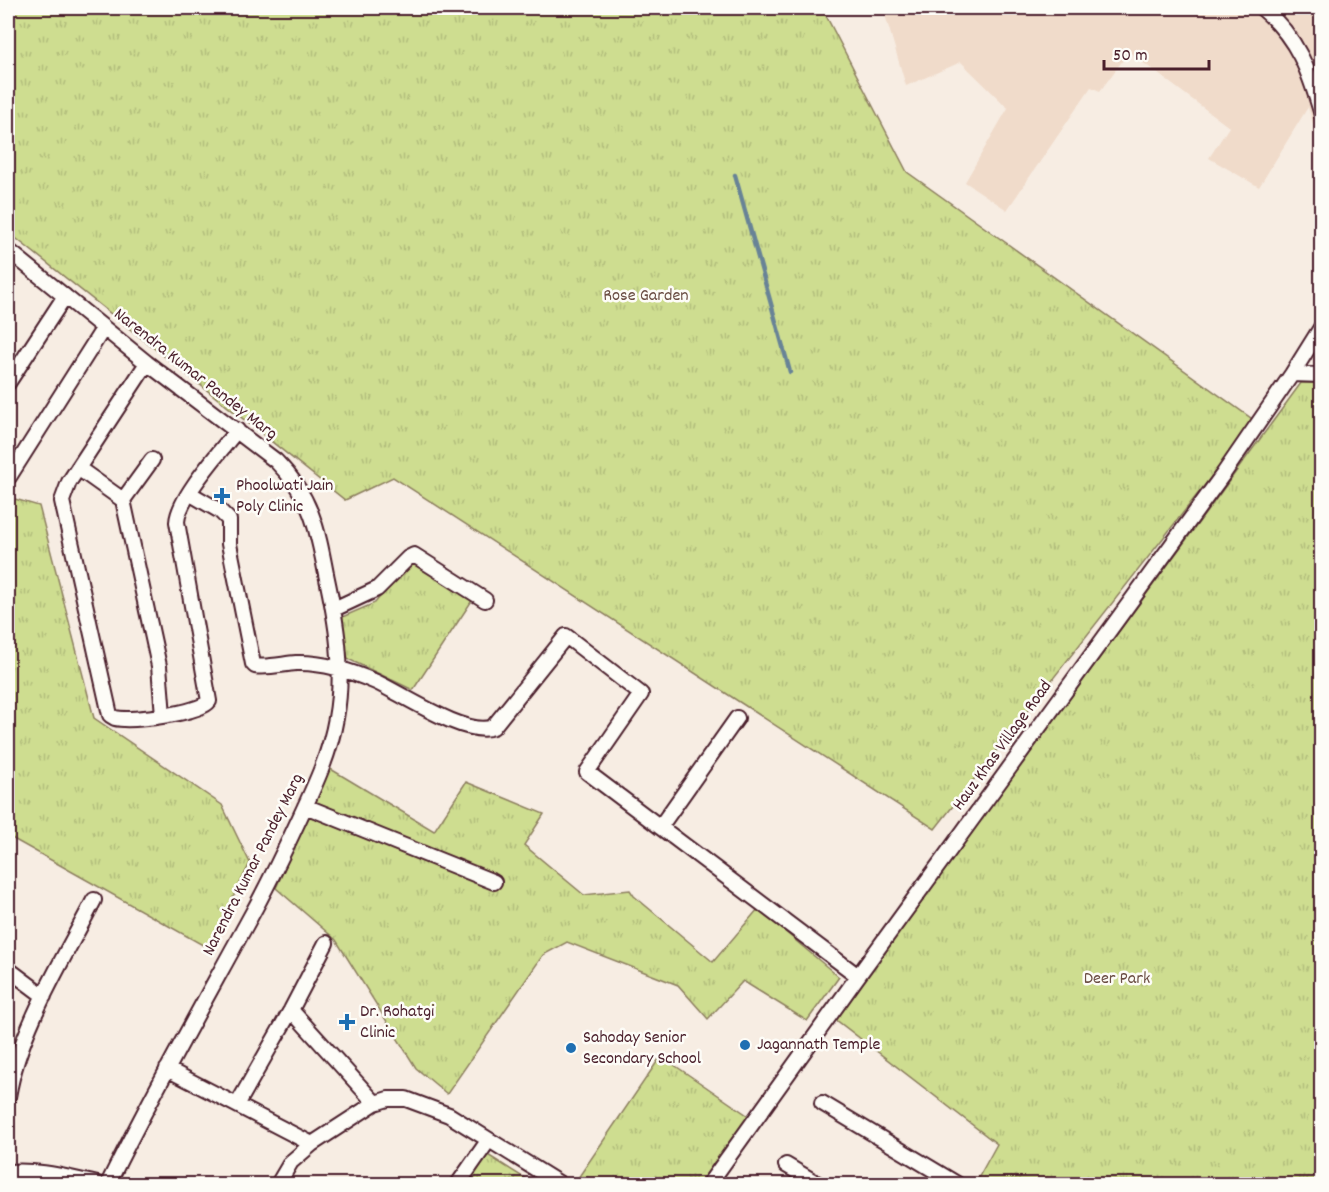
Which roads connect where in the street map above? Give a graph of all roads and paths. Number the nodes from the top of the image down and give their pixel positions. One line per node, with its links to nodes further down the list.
1 (1262, 8): 2 (street)
2 (1322, 115)
3 (8, 250): 4 (street, Narendra Kumar Pandey Marg)
4 (65, 296): 6 (street, Narendra Kumar Pandey Marg); 10 (street)
5 (1322, 326): 8 (street, Hauz Khas Village Road)
6 (104, 328): 7 (street, Narendra Kumar Pandey Marg); 14 (street)
7 (147, 363): 11 (street, Narendra Kumar Pandey Marg); 13 (street)
8 (1292, 374): 9 (street); 28 (street, Hauz Khas Village Road)
9 (1322, 375)
10 (8, 383)
11 (237, 430): 15 (street); 18 (street, Narendra Kumar Pandey Marg)
12 (152, 460): 16 (street)
13 (78, 468): 16 (street); 20 (street)
14 (9, 477)
15 (189, 493): 19 (street); 20 (street)
16 (123, 500): 20 (street)
17 (485, 600): 18 (street)
18 (334, 609): 19 (street, Narendra Kumar Pandey Marg)
19 (339, 669): 22 (street, Narendra Kumar Pandey Marg); 23 (street)
20 (163, 716)
21 (737, 718): 23 (street)
22 (305, 806): 24 (street); 31 (street, Narendra Kumar Pandey Marg)
23 (660, 826): 28 (street)
24 (494, 882)
25 (94, 900): 29 (street)
26 (326, 943): 30 (street)
27 (8, 969): 29 (street)
28 (858, 976): 46 (street, Hauz Khas Village Road)
29 (44, 996): 32 (street)
30 (291, 1010): 33 (street); 35 (street)
31 (167, 1069): 35 (street); 42 (street, Narendra Kumar Pandey Marg)
32 (8, 1097)
33 (375, 1103): 36 (street); 37 (street)
34 (822, 1103): 40 (street)
35 (237, 1105): 37 (street)
36 (488, 1141): 44 (street); 45 (street)
37 (312, 1143): 43 (street)
38 (786, 1165): 47 (street)
39 (8, 1172): 41 (street)
40 (954, 1184)
41 (98, 1185)
42 (108, 1185)
43 (278, 1185)
44 (458, 1185)
45 (560, 1185)
46 (709, 1185)
47 (818, 1185)

